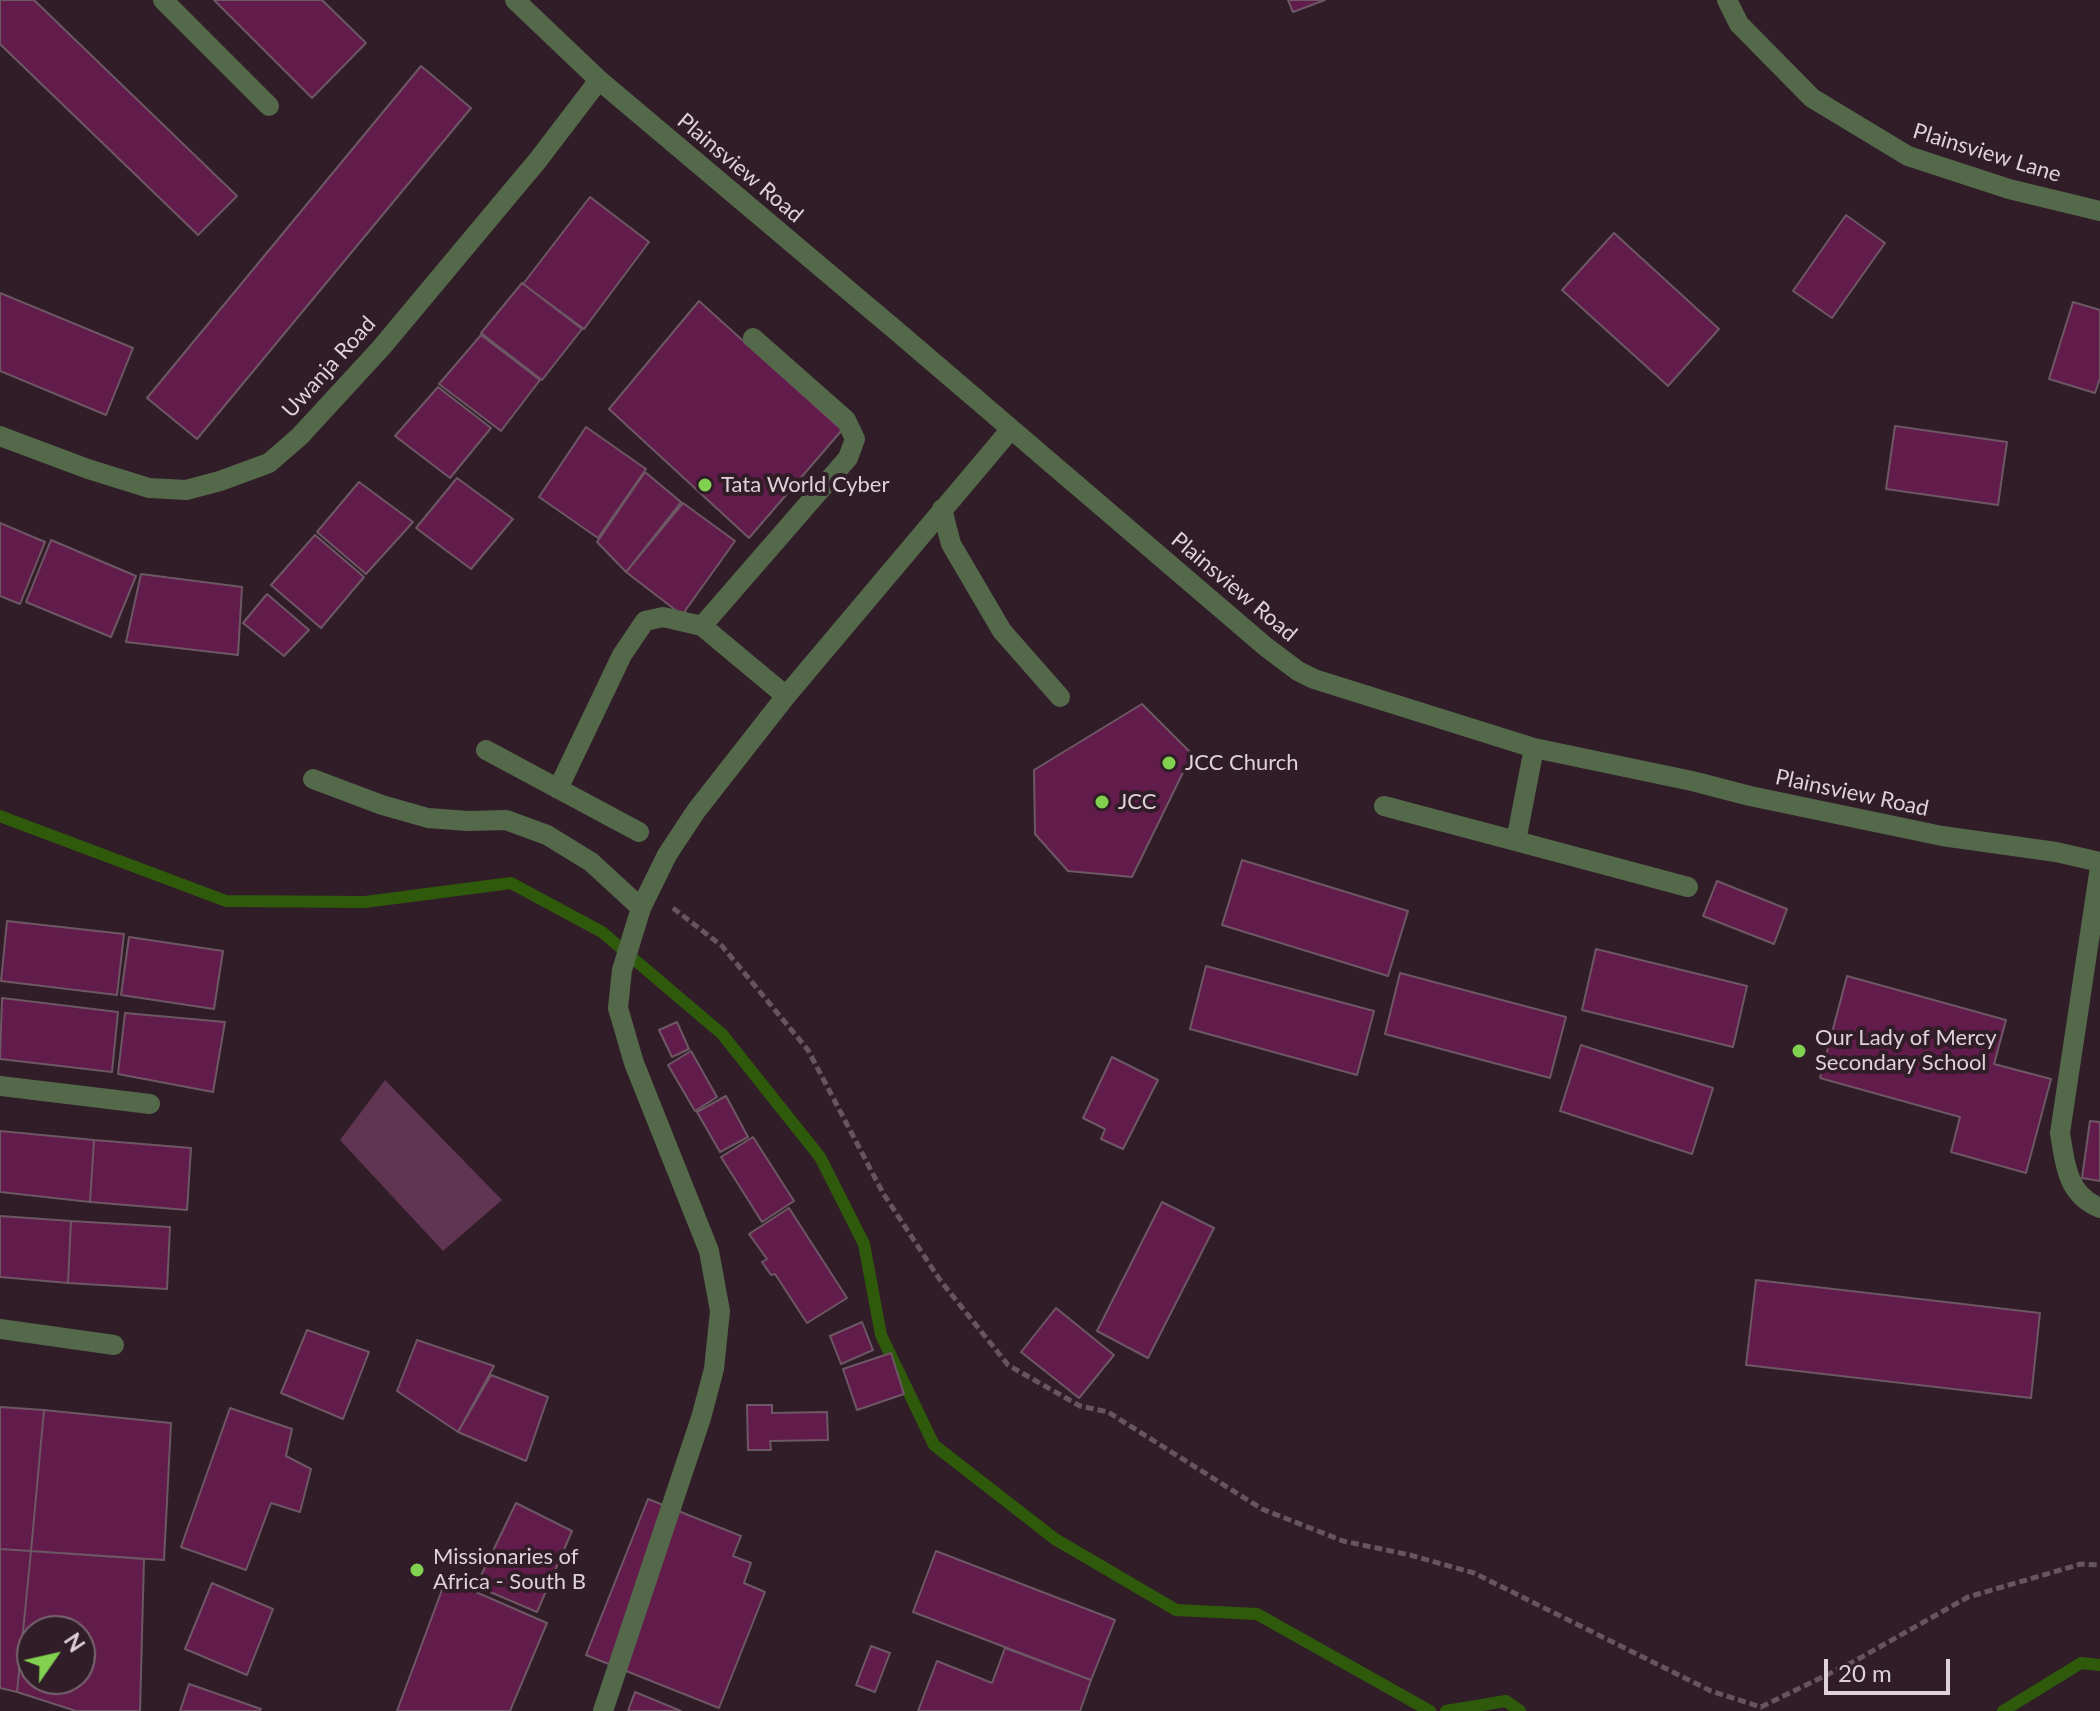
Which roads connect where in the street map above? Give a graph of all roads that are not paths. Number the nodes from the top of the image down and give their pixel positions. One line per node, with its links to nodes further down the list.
1 (163, 0): 5 (street)
2 (515, 0): 4 (street, Plainsview Road)
3 (1727, 0): 6 (street, Plainsview Lane)
4 (599, 80): 8 (street, Plainsview Road); 9 (street, Uwanja Road)
5 (269, 106)
6 (2100, 211)
7 (753, 338): 11 (street)
8 (1011, 429): 10 (street); 14 (street, Plainsview Road)
9 (0, 436)
10 (942, 509): 12 (street); 13 (street)
11 (702, 626): 12 (street); 17 (street)
12 (786, 696): 23 (street)
13 (1060, 697)
14 (1534, 748): 20 (street); 21 (street, Plainsview Road)
15 (486, 750): 17 (street)
16 (313, 779): 23 (street)
17 (558, 789): 19 (street)
18 (1384, 806): 20 (street)
19 (639, 832)
20 (1516, 841): 22 (street)
21 (2100, 864): 26 (street)
22 (1688, 887)
23 (646, 899): 29 (street)
24 (0, 1086): 25 (street)
25 (150, 1104)
26 (2100, 1208)
27 (0, 1329): 28 (street)
28 (114, 1345)
29 (603, 1711)

